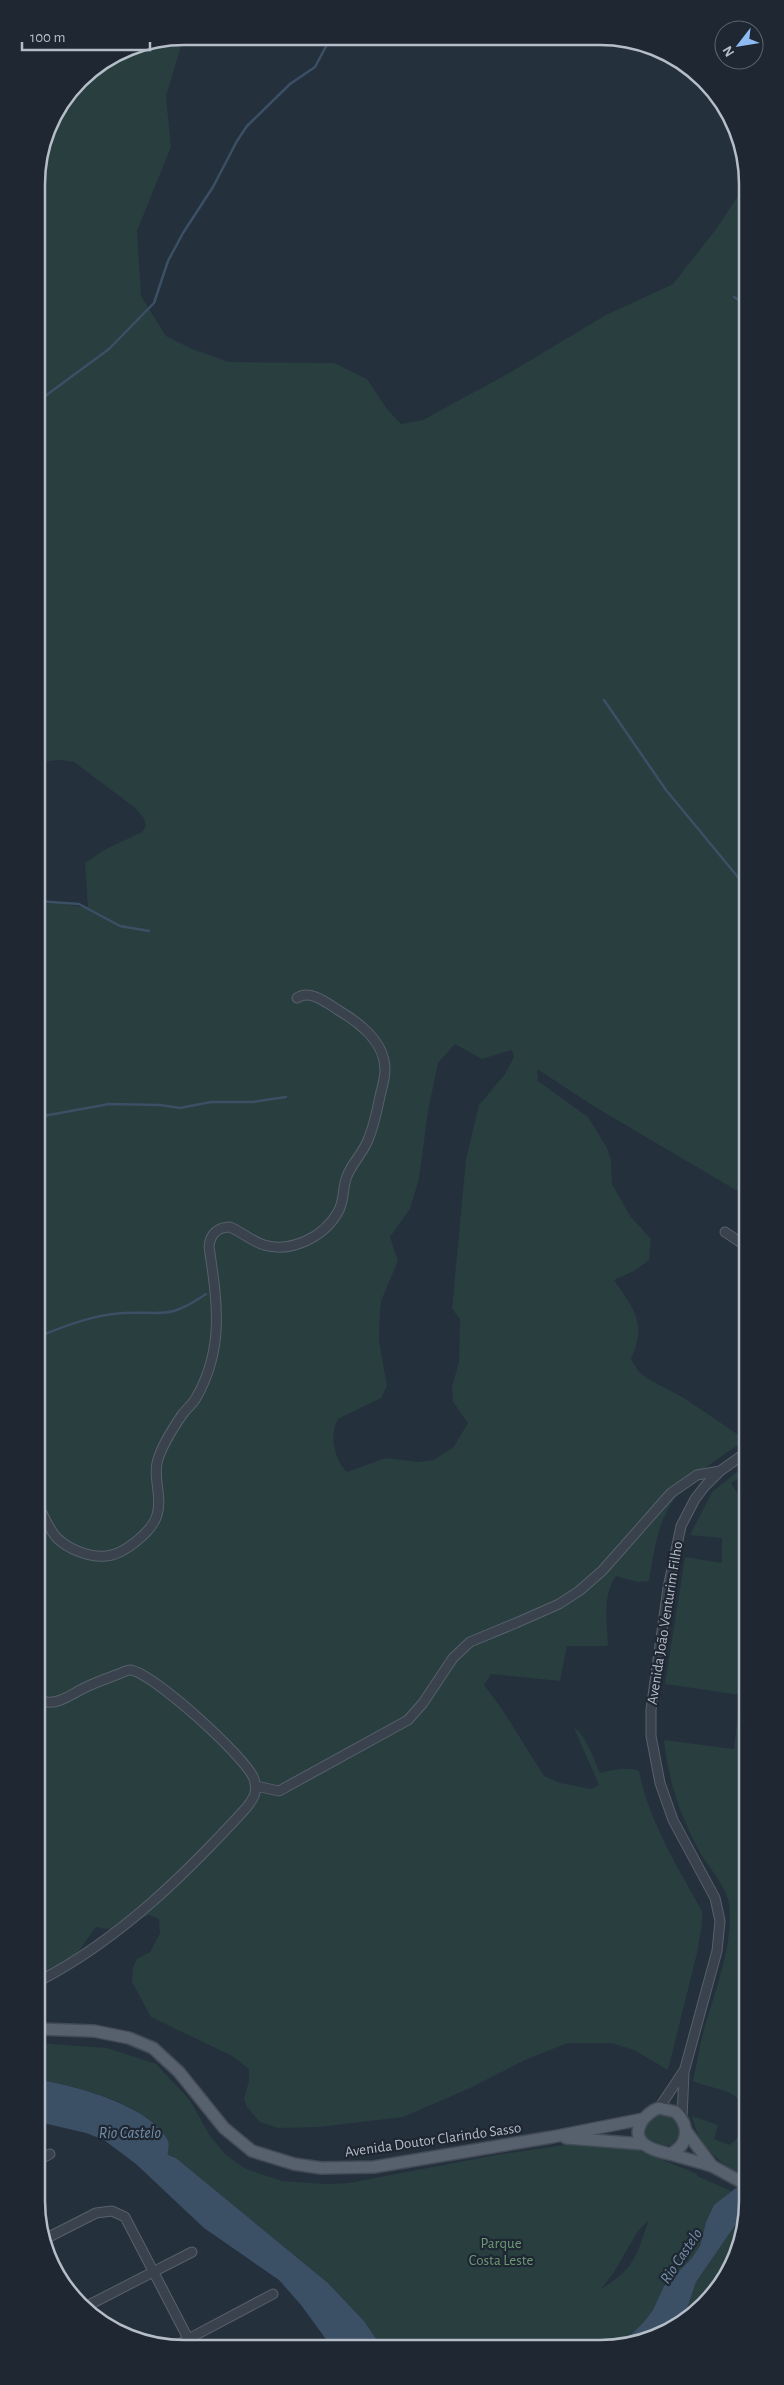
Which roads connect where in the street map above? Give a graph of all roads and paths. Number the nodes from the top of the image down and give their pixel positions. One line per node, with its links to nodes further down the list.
1 (297, 998): 6 (street)
2 (725, 1232): 3 (street)
3 (739, 1241)
4 (739, 1457): 5 (street, Avenida João Venturim Filho)
5 (720, 1470): 8 (street); 11 (street, Avenida João Venturim Filho)
6 (45, 1521)
7 (45, 1702): 8 (street)
8 (256, 1786): 9 (street)
9 (45, 1978)
10 (45, 2029): 16 (main road, Avenida Doutor Clarindo Sasso)
11 (684, 2072): 12 (street, Avenida João Venturim Filho); 13 (street, Avenida João Venturim Filho)
12 (659, 2108): 13 (main road); 14 (main road, Avenida Doutor Clarindo Sasso)
13 (682, 2118): 15 (main road, Avenida Doutor Clarindo Sasso)
14 (643, 2119): 16 (main road, Avenida Doutor Clarindo Sasso); 17 (main road)
15 (686, 2131): 19 (main road); 21 (main road, Avenida Doutor Clarindo Sasso)
16 (552, 2137): 17 (main road, Avenida Doutor Clarindo Sasso)
17 (642, 2144): 19 (main road, Avenida Doutor Clarindo Sasso)
18 (50, 2154): 20 (street)
19 (670, 2154): 21 (main road, Avenida Doutor Clarindo Sasso)
20 (45, 2157)
21 (712, 2166): 22 (main road, Avenida Doutor Clarindo Sasso)
22 (739, 2180)
23 (50, 2236): 25 (street)
24 (192, 2252): 25 (street)
25 (154, 2272): 27 (street); 28 (street)
26 (273, 2294): 29 (street)
27 (91, 2304)
28 (188, 2340)
29 (195, 2340)

